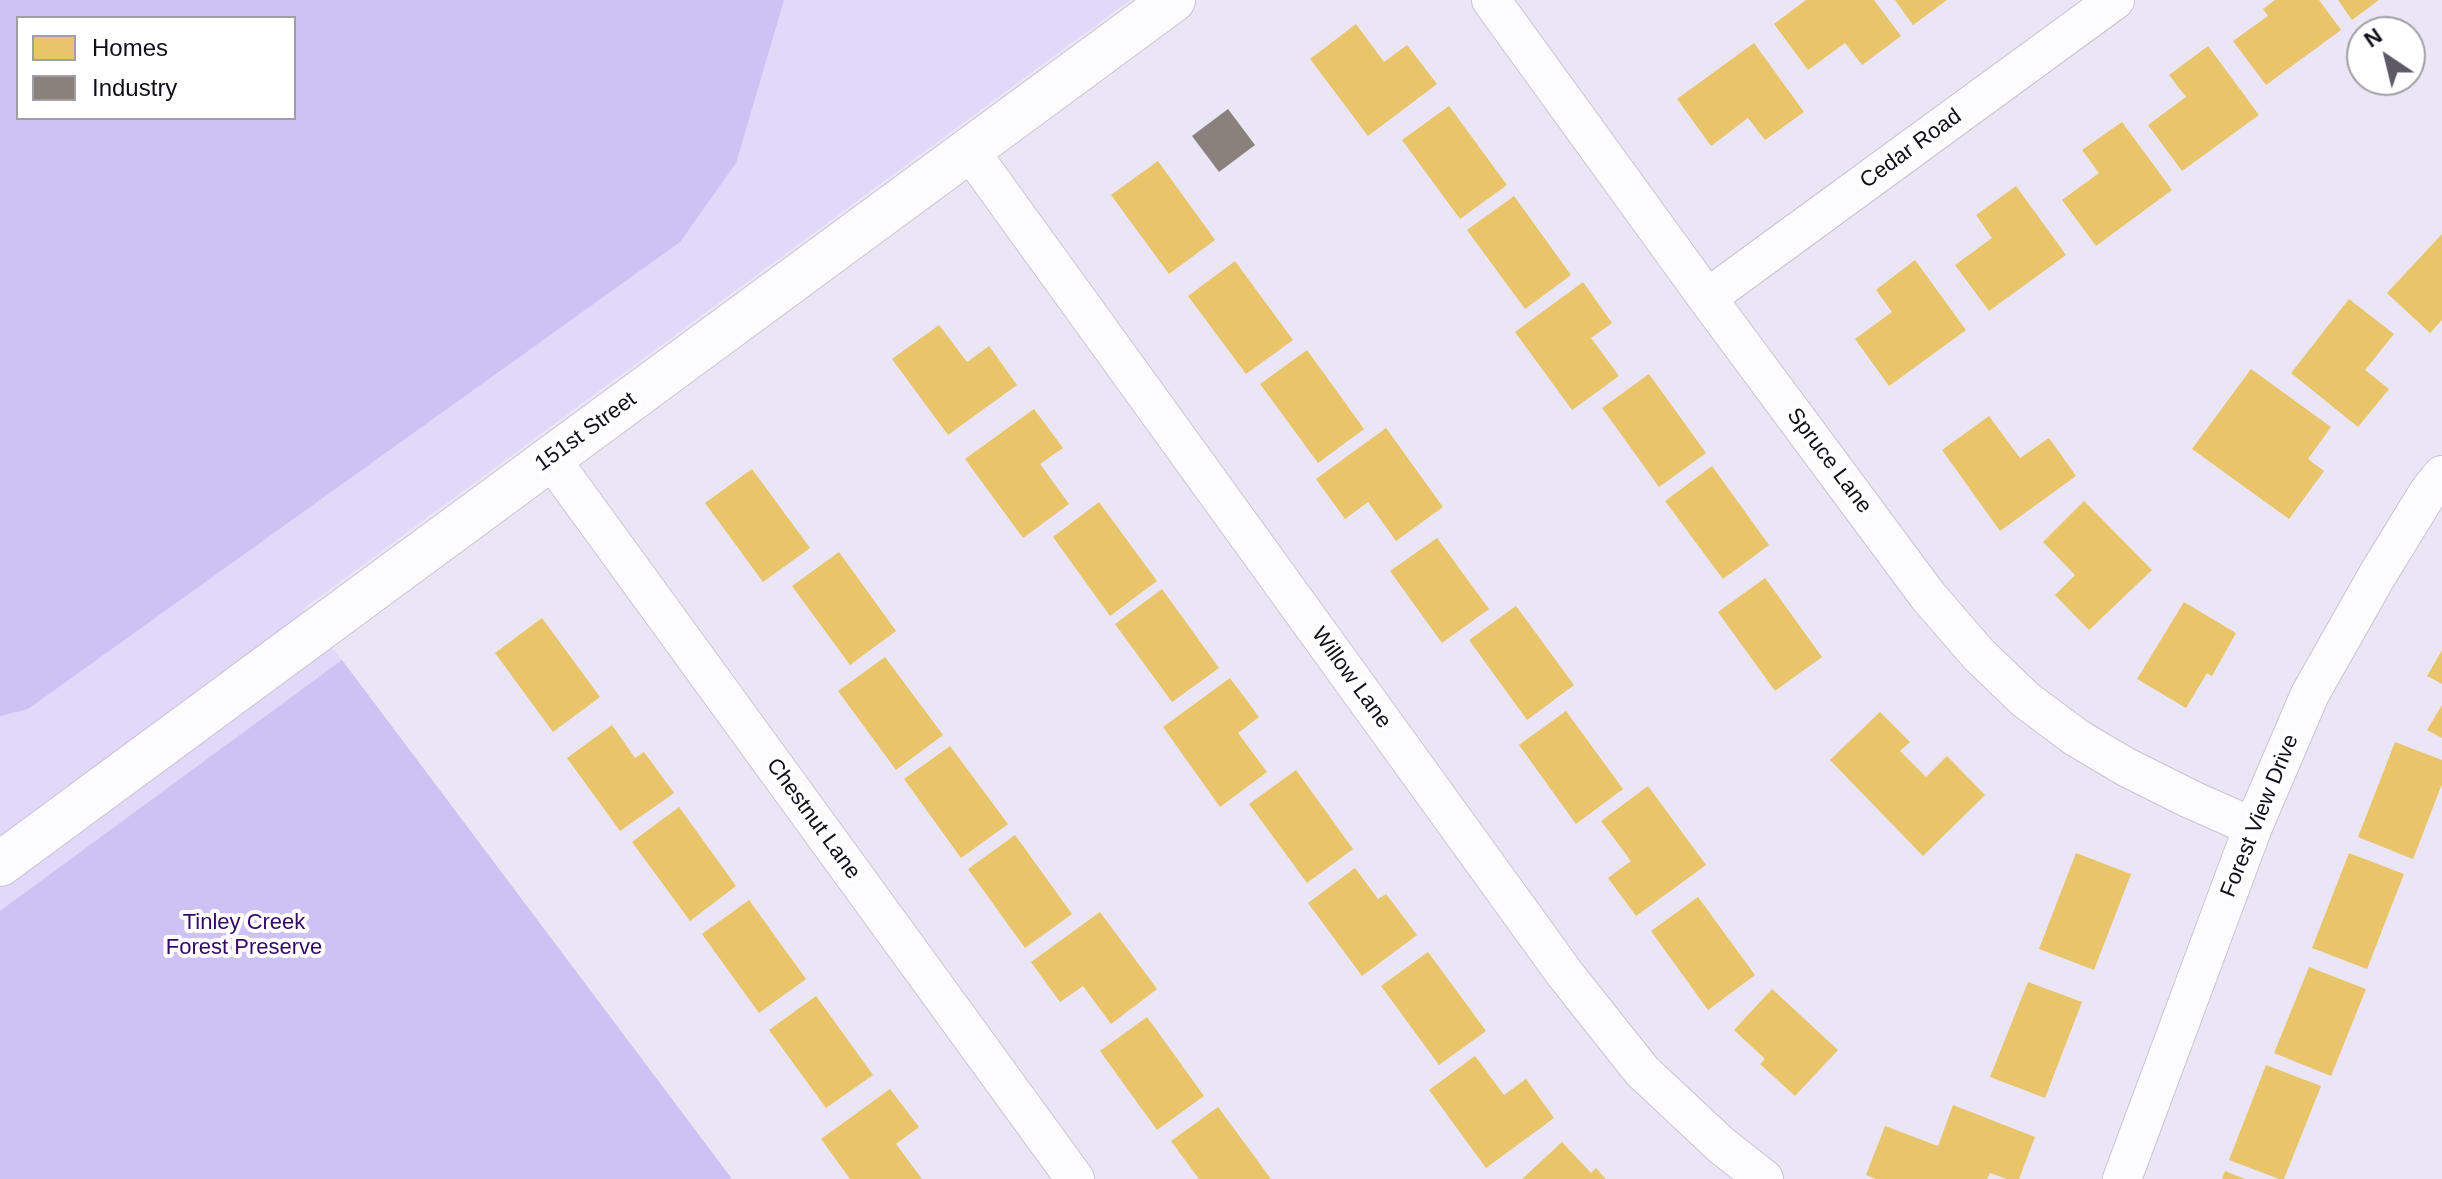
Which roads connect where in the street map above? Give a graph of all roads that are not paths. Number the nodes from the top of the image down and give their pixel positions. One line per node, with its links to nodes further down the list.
1 (1173, 0): 4 (street, 151st Street)
2 (1491, 0): 5 (street, Spruce Lane)
3 (2115, 0): 5 (street, Cedar Road)
4 (969, 150): 6 (street, 151st Street); 11 (street, Willow Lane)
5 (1707, 298): 8 (street, Spruce Lane)
6 (551, 459): 9 (street, 151st Street); 10 (street, Chestnut Lane)
7 (2442, 475): 8 (street, Forest View Drive)
8 (2253, 827): 12 (street, Forest View Drive)
9 (0, 864)
10 (1075, 1179)
11 (1764, 1179)
12 (2122, 1179)

